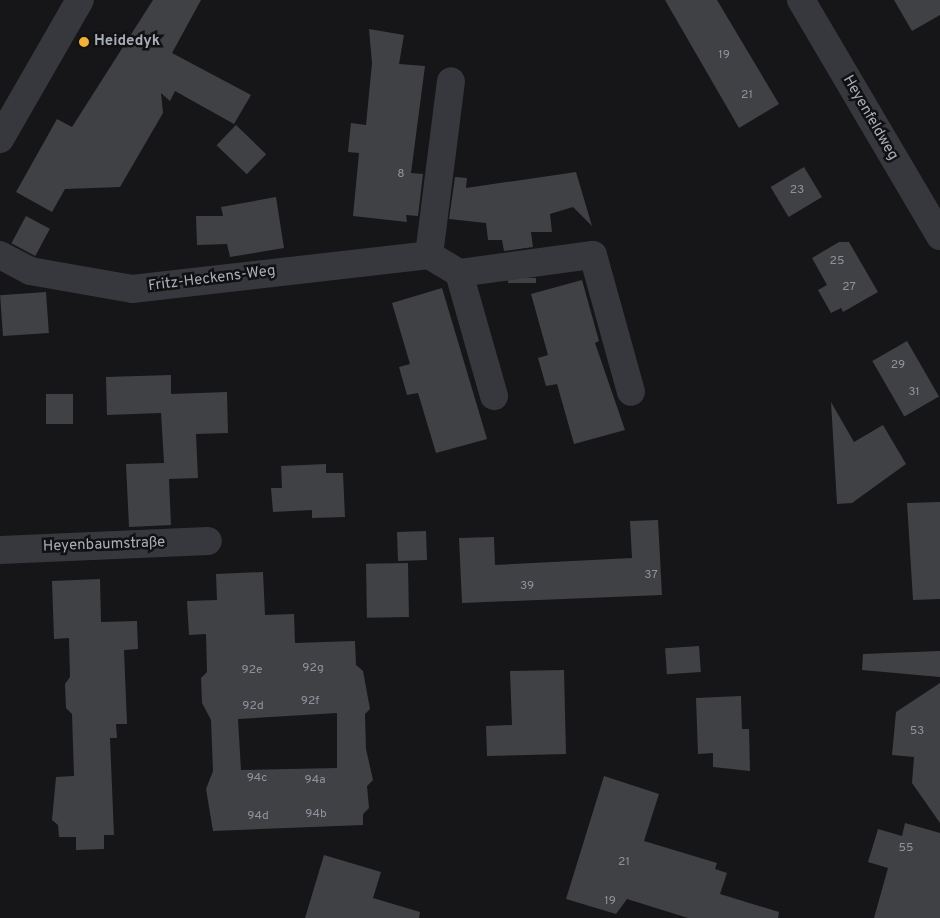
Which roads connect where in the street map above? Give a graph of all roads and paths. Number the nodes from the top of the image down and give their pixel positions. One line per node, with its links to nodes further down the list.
1 (80, 0): 4 (street)
2 (801, 0): 5 (street, Heyenfeldweg)
3 (450, 81): 7 (street)
4 (0, 138)
5 (940, 236)
6 (0, 255): 7 (street, Fritz-Heckens-Weg)
7 (429, 255): 8 (street)
8 (459, 273): 9 (street); 10 (street)
9 (631, 392)
10 (494, 396)
11 (208, 541): 12 (street, Heyenbaumstraße)
12 (0, 550)

